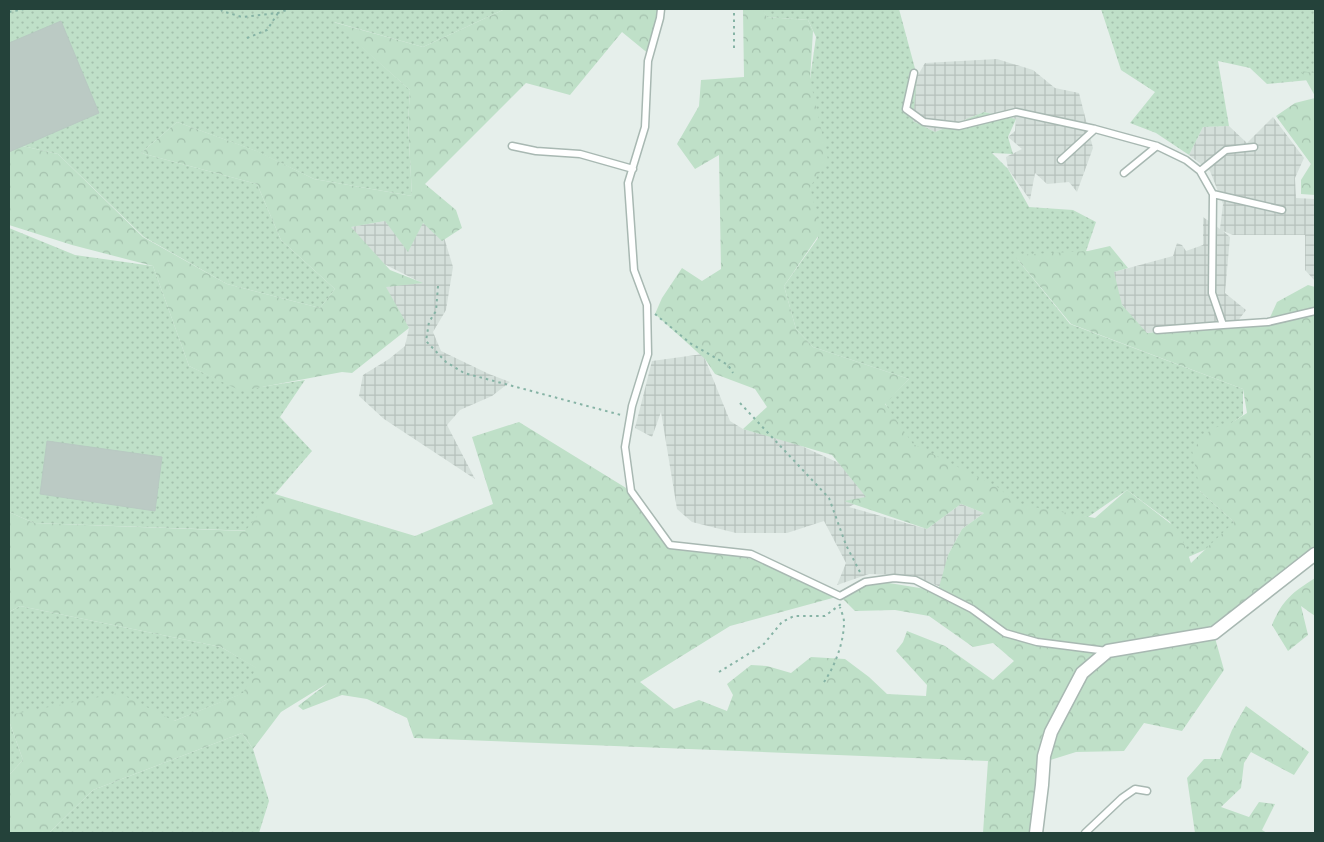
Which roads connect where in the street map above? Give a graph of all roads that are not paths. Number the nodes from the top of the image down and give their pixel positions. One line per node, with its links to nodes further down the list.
1 (661, 9): 8 (lane)
2 (914, 73): 3 (lane)
3 (1095, 129): 5 (lane); 7 (lane)
4 (512, 146): 8 (lane)
5 (1157, 146): 9 (lane); 10 (lane)
6 (1254, 147): 9 (lane)
7 (1061, 160)
8 (632, 169): 17 (lane)
9 (1200, 171): 11 (lane)
10 (1124, 173)
11 (1213, 194): 12 (lane); 14 (lane)
12 (1282, 210)
13 (1315, 311): 14 (lane)
14 (1222, 326): 15 (lane)
15 (1157, 330)
16 (1315, 554): 17 (street)
17 (1108, 651): 19 (street)
18 (1146, 791): 20 (lane)
19 (1036, 833)
20 (1085, 833)

